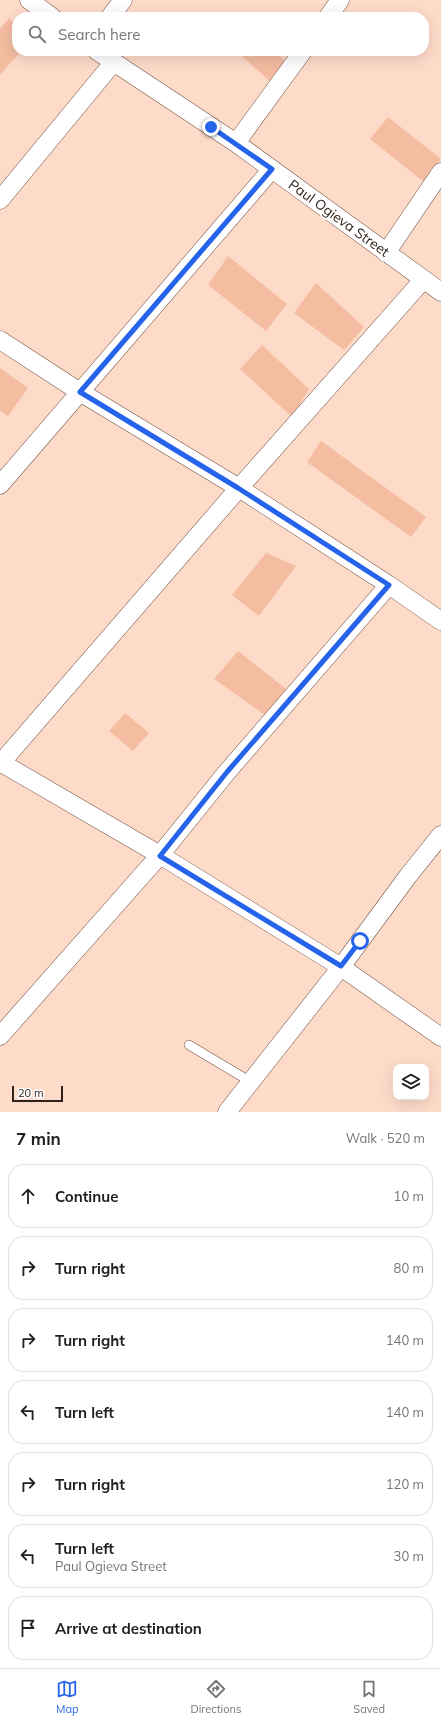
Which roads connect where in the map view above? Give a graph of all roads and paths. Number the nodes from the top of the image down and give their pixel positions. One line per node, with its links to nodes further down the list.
1 (29, 0): 4 (street)
2 (123, 0): 5 (street)
3 (340, 0): 6 (street)
4 (45, 12)
5 (114, 12)
6 (332, 12)
7 (104, 56): 9 (street, Paul Ogieva Street)
8 (299, 56): 10 (street)
9 (113, 63): 10 (street, Paul Ogieva Street); 13 (street)
10 (236, 143): 11 (street, Paul Ogieva Street)
11 (272, 169): 14 (street, Paul Ogieva Street); 18 (street)
12 (441, 172): 14 (street)
13 (0, 200)
14 (386, 253): 15 (street, Paul Ogieva Street)
15 (423, 280): 16 (street, Paul Ogieva Street); 20 (street)
16 (441, 292)
17 (0, 340): 18 (street)
18 (80, 392): 19 (street); 20 (street)
19 (0, 485)
20 (238, 488): 21 (street); 23 (street)
21 (389, 585): 22 (street); 25 (street)
22 (441, 621)
23 (0, 763): 25 (street)
24 (441, 835): 26 (street)
25 (160, 856): 26 (street); 27 (street)
26 (341, 966): 28 (street); 30 (street)
27 (0, 1036)
28 (441, 1037)
29 (189, 1045): 30 (lane)
30 (251, 1082): 31 (street)
31 (228, 1112)

